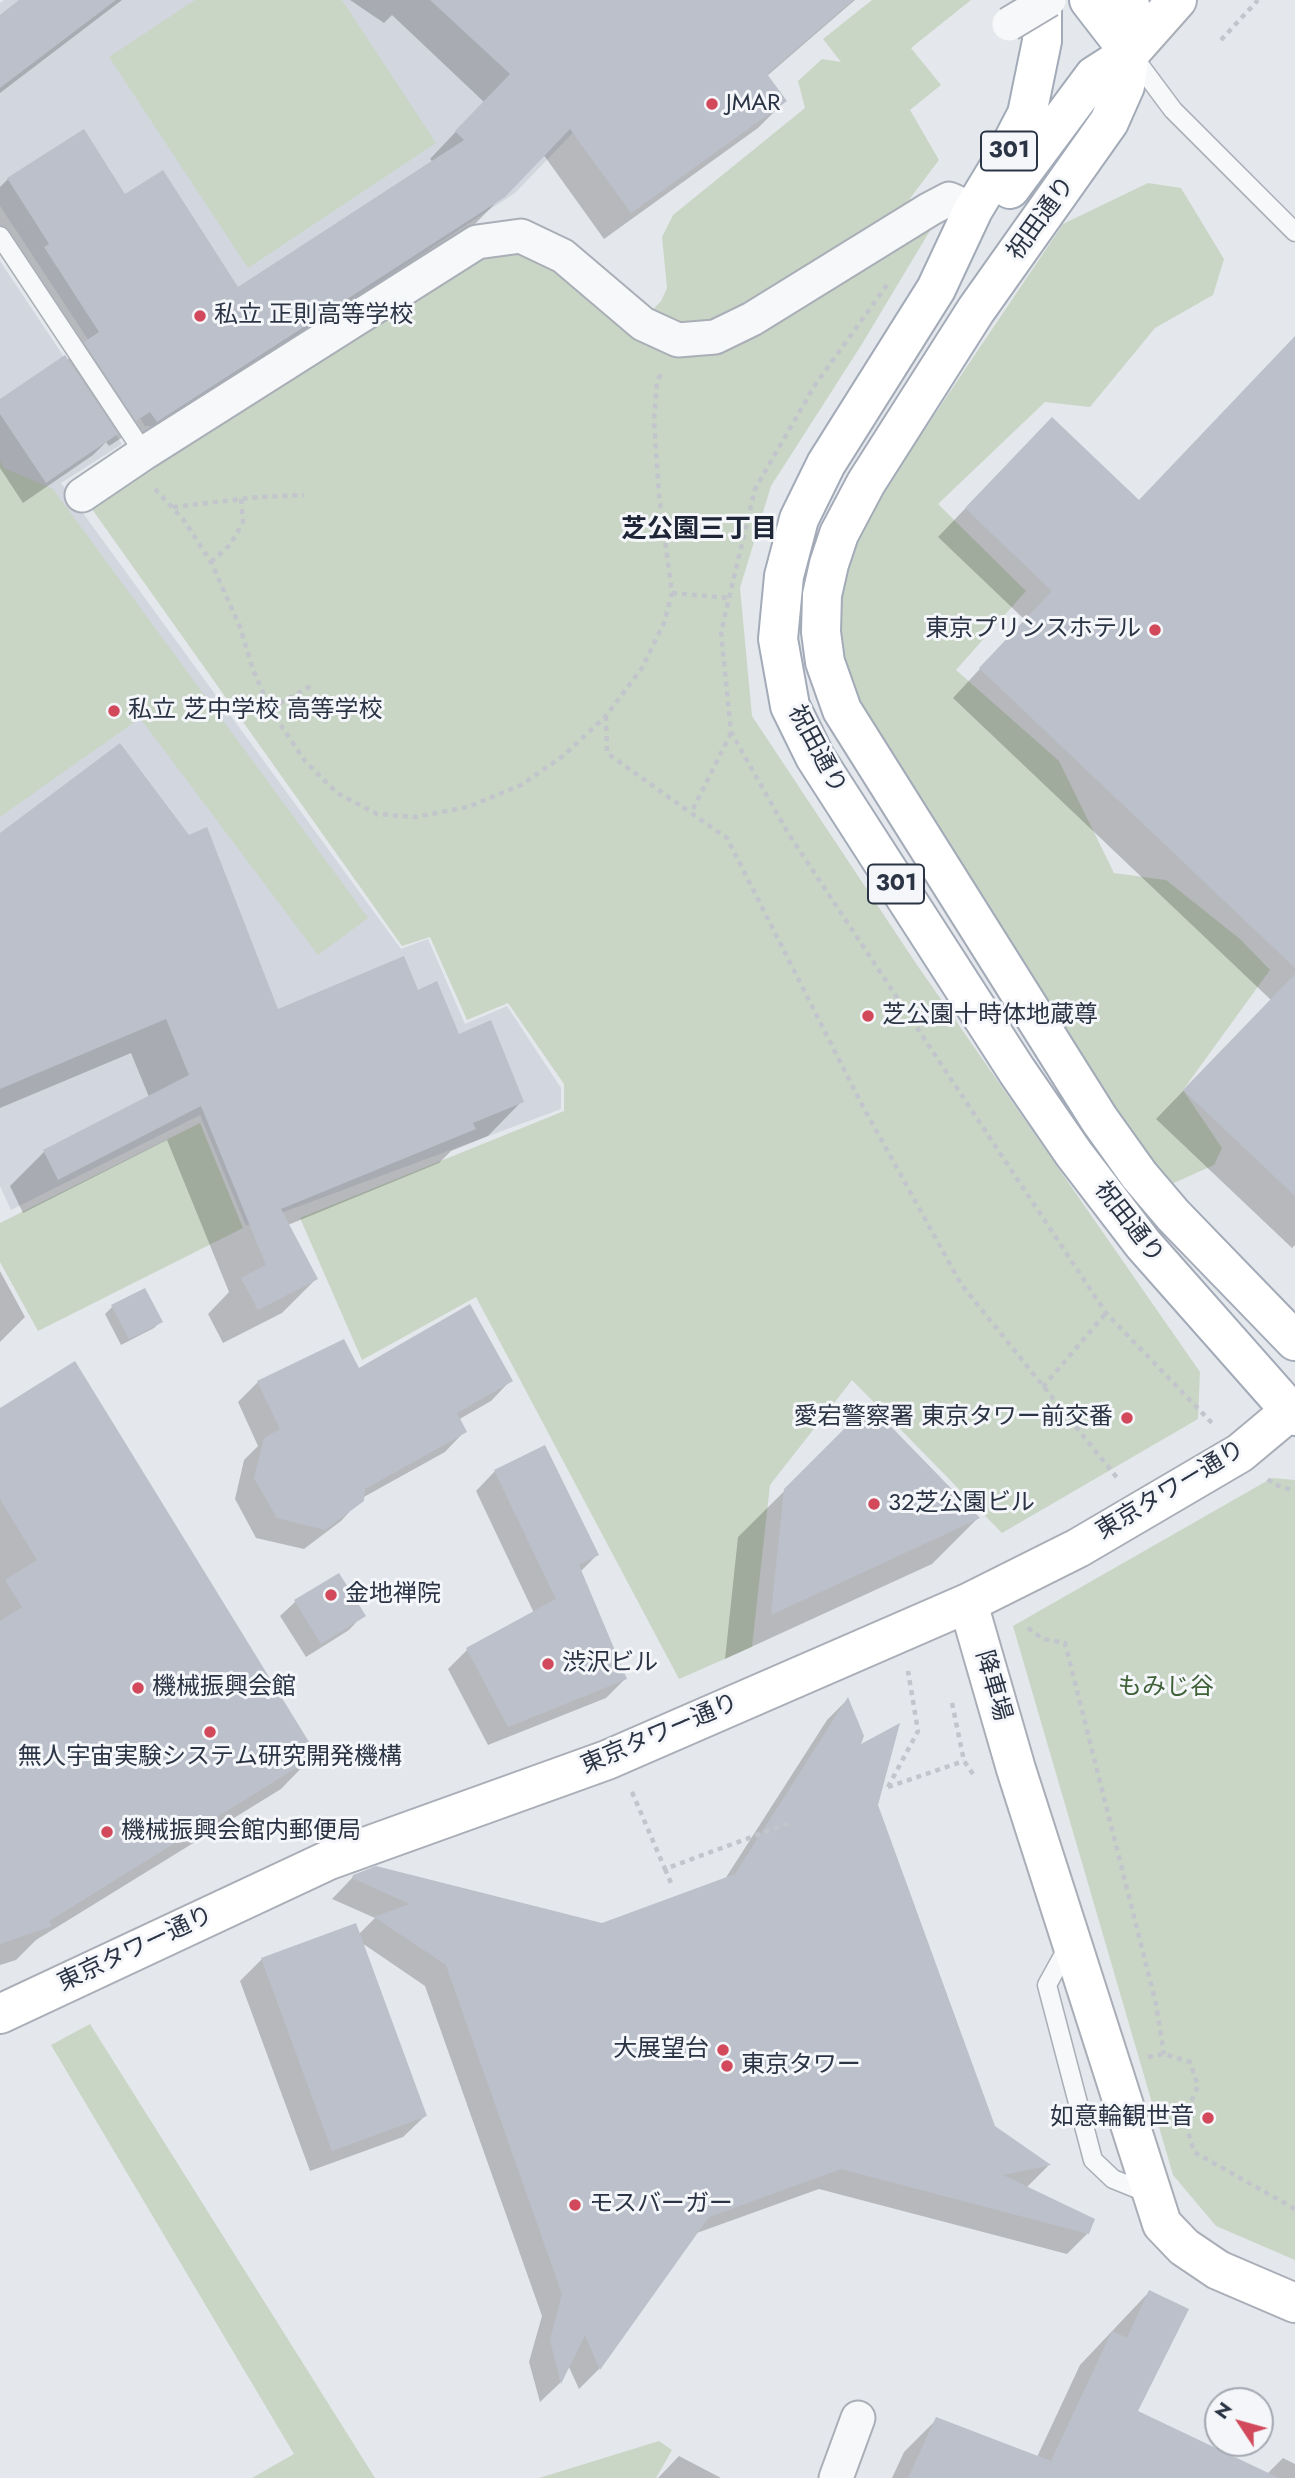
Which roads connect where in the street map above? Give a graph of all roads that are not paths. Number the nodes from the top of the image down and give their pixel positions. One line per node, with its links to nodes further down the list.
1 (1042, 0): 8 (main road, 祝田通り / 301)
2 (1049, 0): 6 (street, bridge)
3 (1089, 0): 7 (main road)
4 (1129, 0): 7 (main road, 祝田通り / 301)
5 (1177, 0): 7 (main road)
6 (1009, 24)
7 (1130, 53): 9 (lane); 11 (main road); 14 (main road, 祝田通り / 301)
8 (973, 210): 11 (main road, 祝田通り / 301); 12 (street)
9 (1295, 232)
10 (0, 236): 12 (lane)
11 (936, 289): 15 (main road, 祝田通り / 301)
12 (136, 458): 13 (street)
13 (82, 495)
14 (1295, 1341)
15 (1293, 1412): 16 (main road, 東京タワー通り)
16 (968, 1603): 17 (main road, 東京タワー通り); 18 (main road, 降車場)
17 (0, 2014)
18 (1295, 2303)
19 (858, 2418): 20 (street)
20 (836, 2478)

